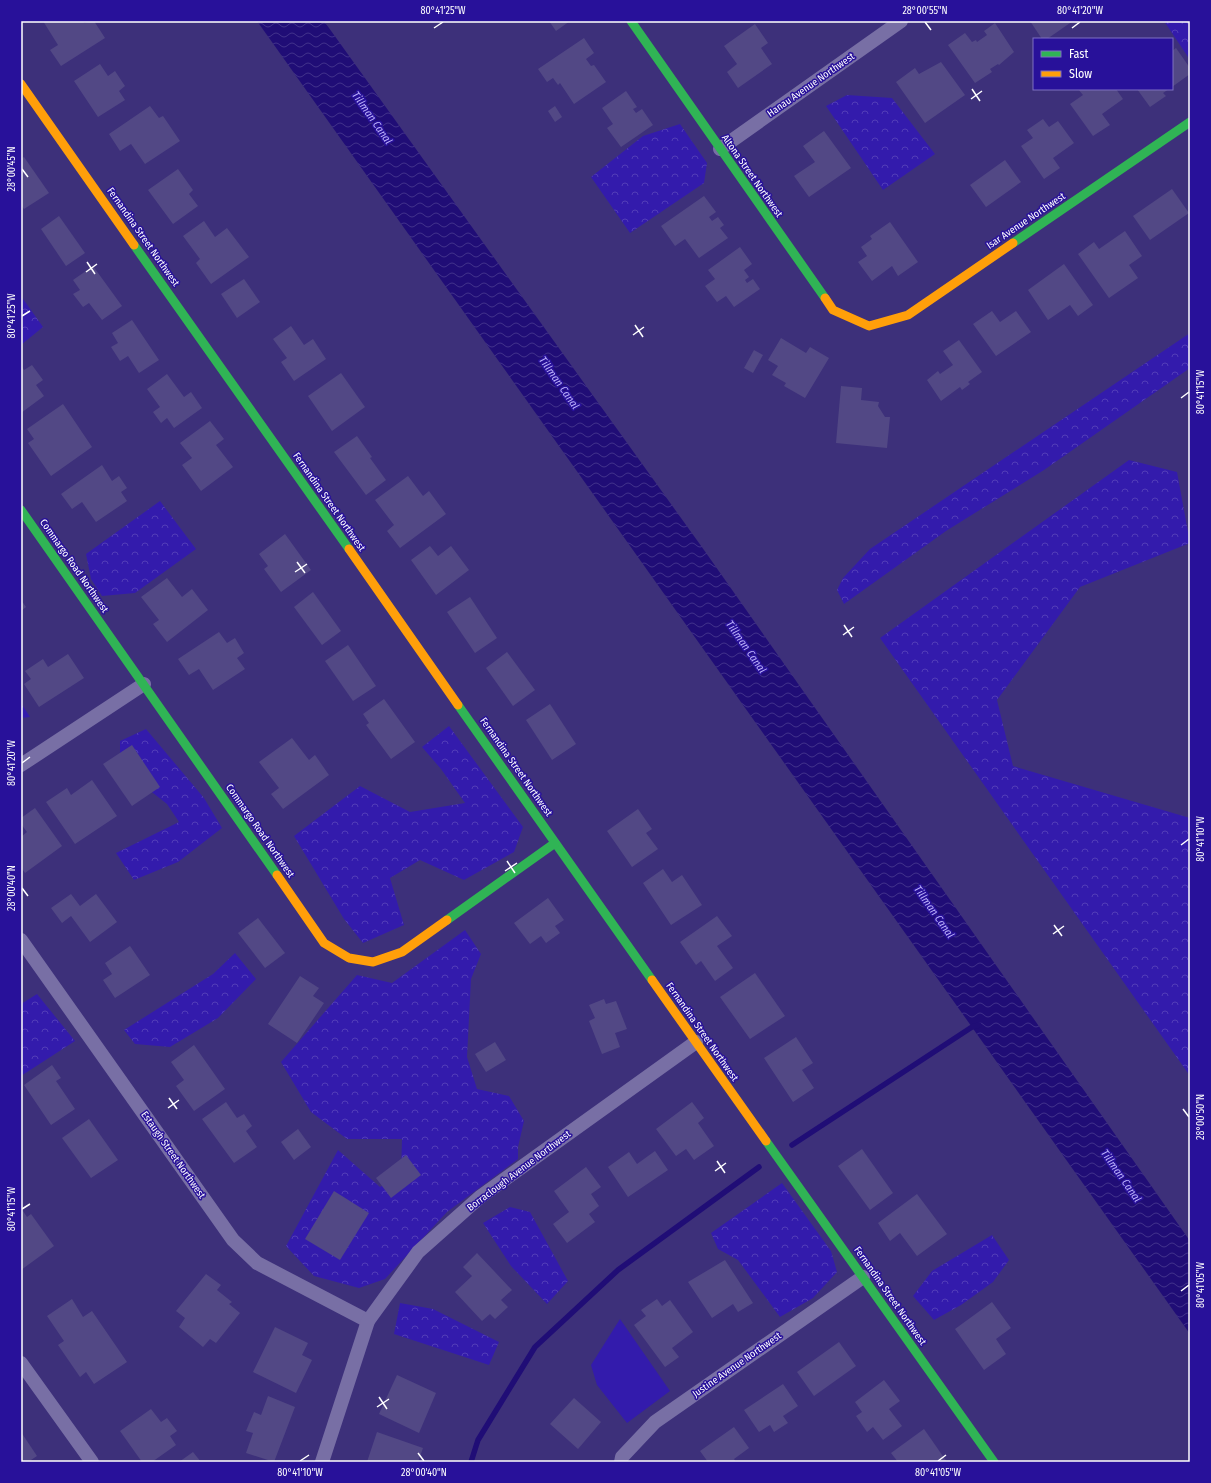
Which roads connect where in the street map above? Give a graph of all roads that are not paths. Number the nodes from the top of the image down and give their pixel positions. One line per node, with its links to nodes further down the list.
1 (632, 21): 5 (street, Altona Street Northwest)
2 (901, 21): 5 (street, Hanau Avenue Northwest)
3 (21, 84): 10 (street, Fernandina Street Northwest)
4 (1190, 122): 6 (street, Isar Avenue Northwest)
5 (720, 149): 6 (street, Altona Street Northwest)
6 (869, 326)
7 (21, 510): 8 (street, Commargo Road Northwest)
8 (144, 684): 9 (street); 10 (street, Commargo Road Northwest)
9 (21, 765)
10 (555, 843): 12 (street, Fernandina Street Northwest)
11 (21, 940): 14 (street, Estaugh Street Northwest)
12 (696, 1042): 13 (street, Fernandina Street Northwest); 14 (street, Borraclough Avenue Northwest)
13 (863, 1277): 18 (street, Justine Avenue Northwest); 19 (street, Fernandina Street Northwest)
14 (368, 1321): 17 (street, Borraclough Avenue Northwest)
15 (21, 1363): 16 (street)
16 (92, 1462)
17 (322, 1462)
18 (620, 1462)
19 (994, 1462)

